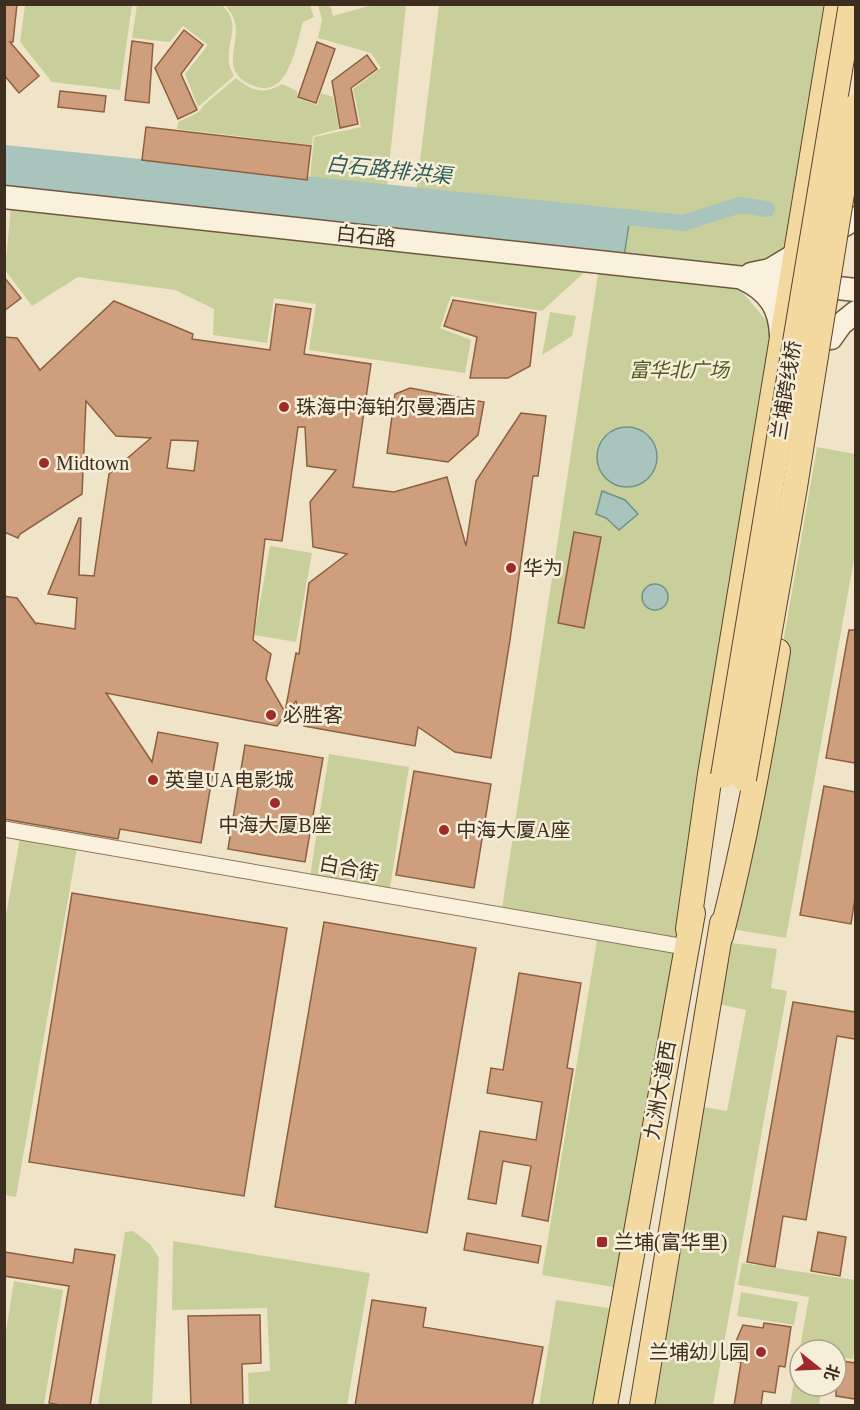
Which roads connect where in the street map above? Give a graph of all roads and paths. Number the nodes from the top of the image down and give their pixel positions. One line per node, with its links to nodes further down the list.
1 (837, 4): 4 (main road)
2 (851, 4): 17 (main road, 兰埔跨线桥, bridge)
3 (855, 106): 17 (main road, 兰埔跨线桥, bridge)
4 (813, 144): 5 (main road); 8 (main road)
5 (855, 160)
6 (855, 184): 9 (main road)
7 (4, 197): 10 (main road, 白石路)
8 (803, 206): 10 (main road); 11 (main road)
9 (850, 228): 11 (main road); 11 (main road)
10 (728, 275): 11 (main road); 13 (main road)
11 (816, 276): 13 (main road); 14 (main road)
12 (855, 312): 14 (main road)
13 (781, 337): 15 (main road)
14 (831, 338): 16 (main road)
15 (776, 366): 16 (main road); 20 (main road)
16 (825, 374): 19 (main road)
17 (734, 778): 19 (main road, 九洲大道西); 20 (main road, 九洲大道西)
18 (4, 829): 20 (street, 白合街)
19 (721, 936): 22 (main road, 九洲大道西)
20 (687, 938): 21 (main road, 九洲大道西)
21 (605, 1406)
22 (642, 1406)

